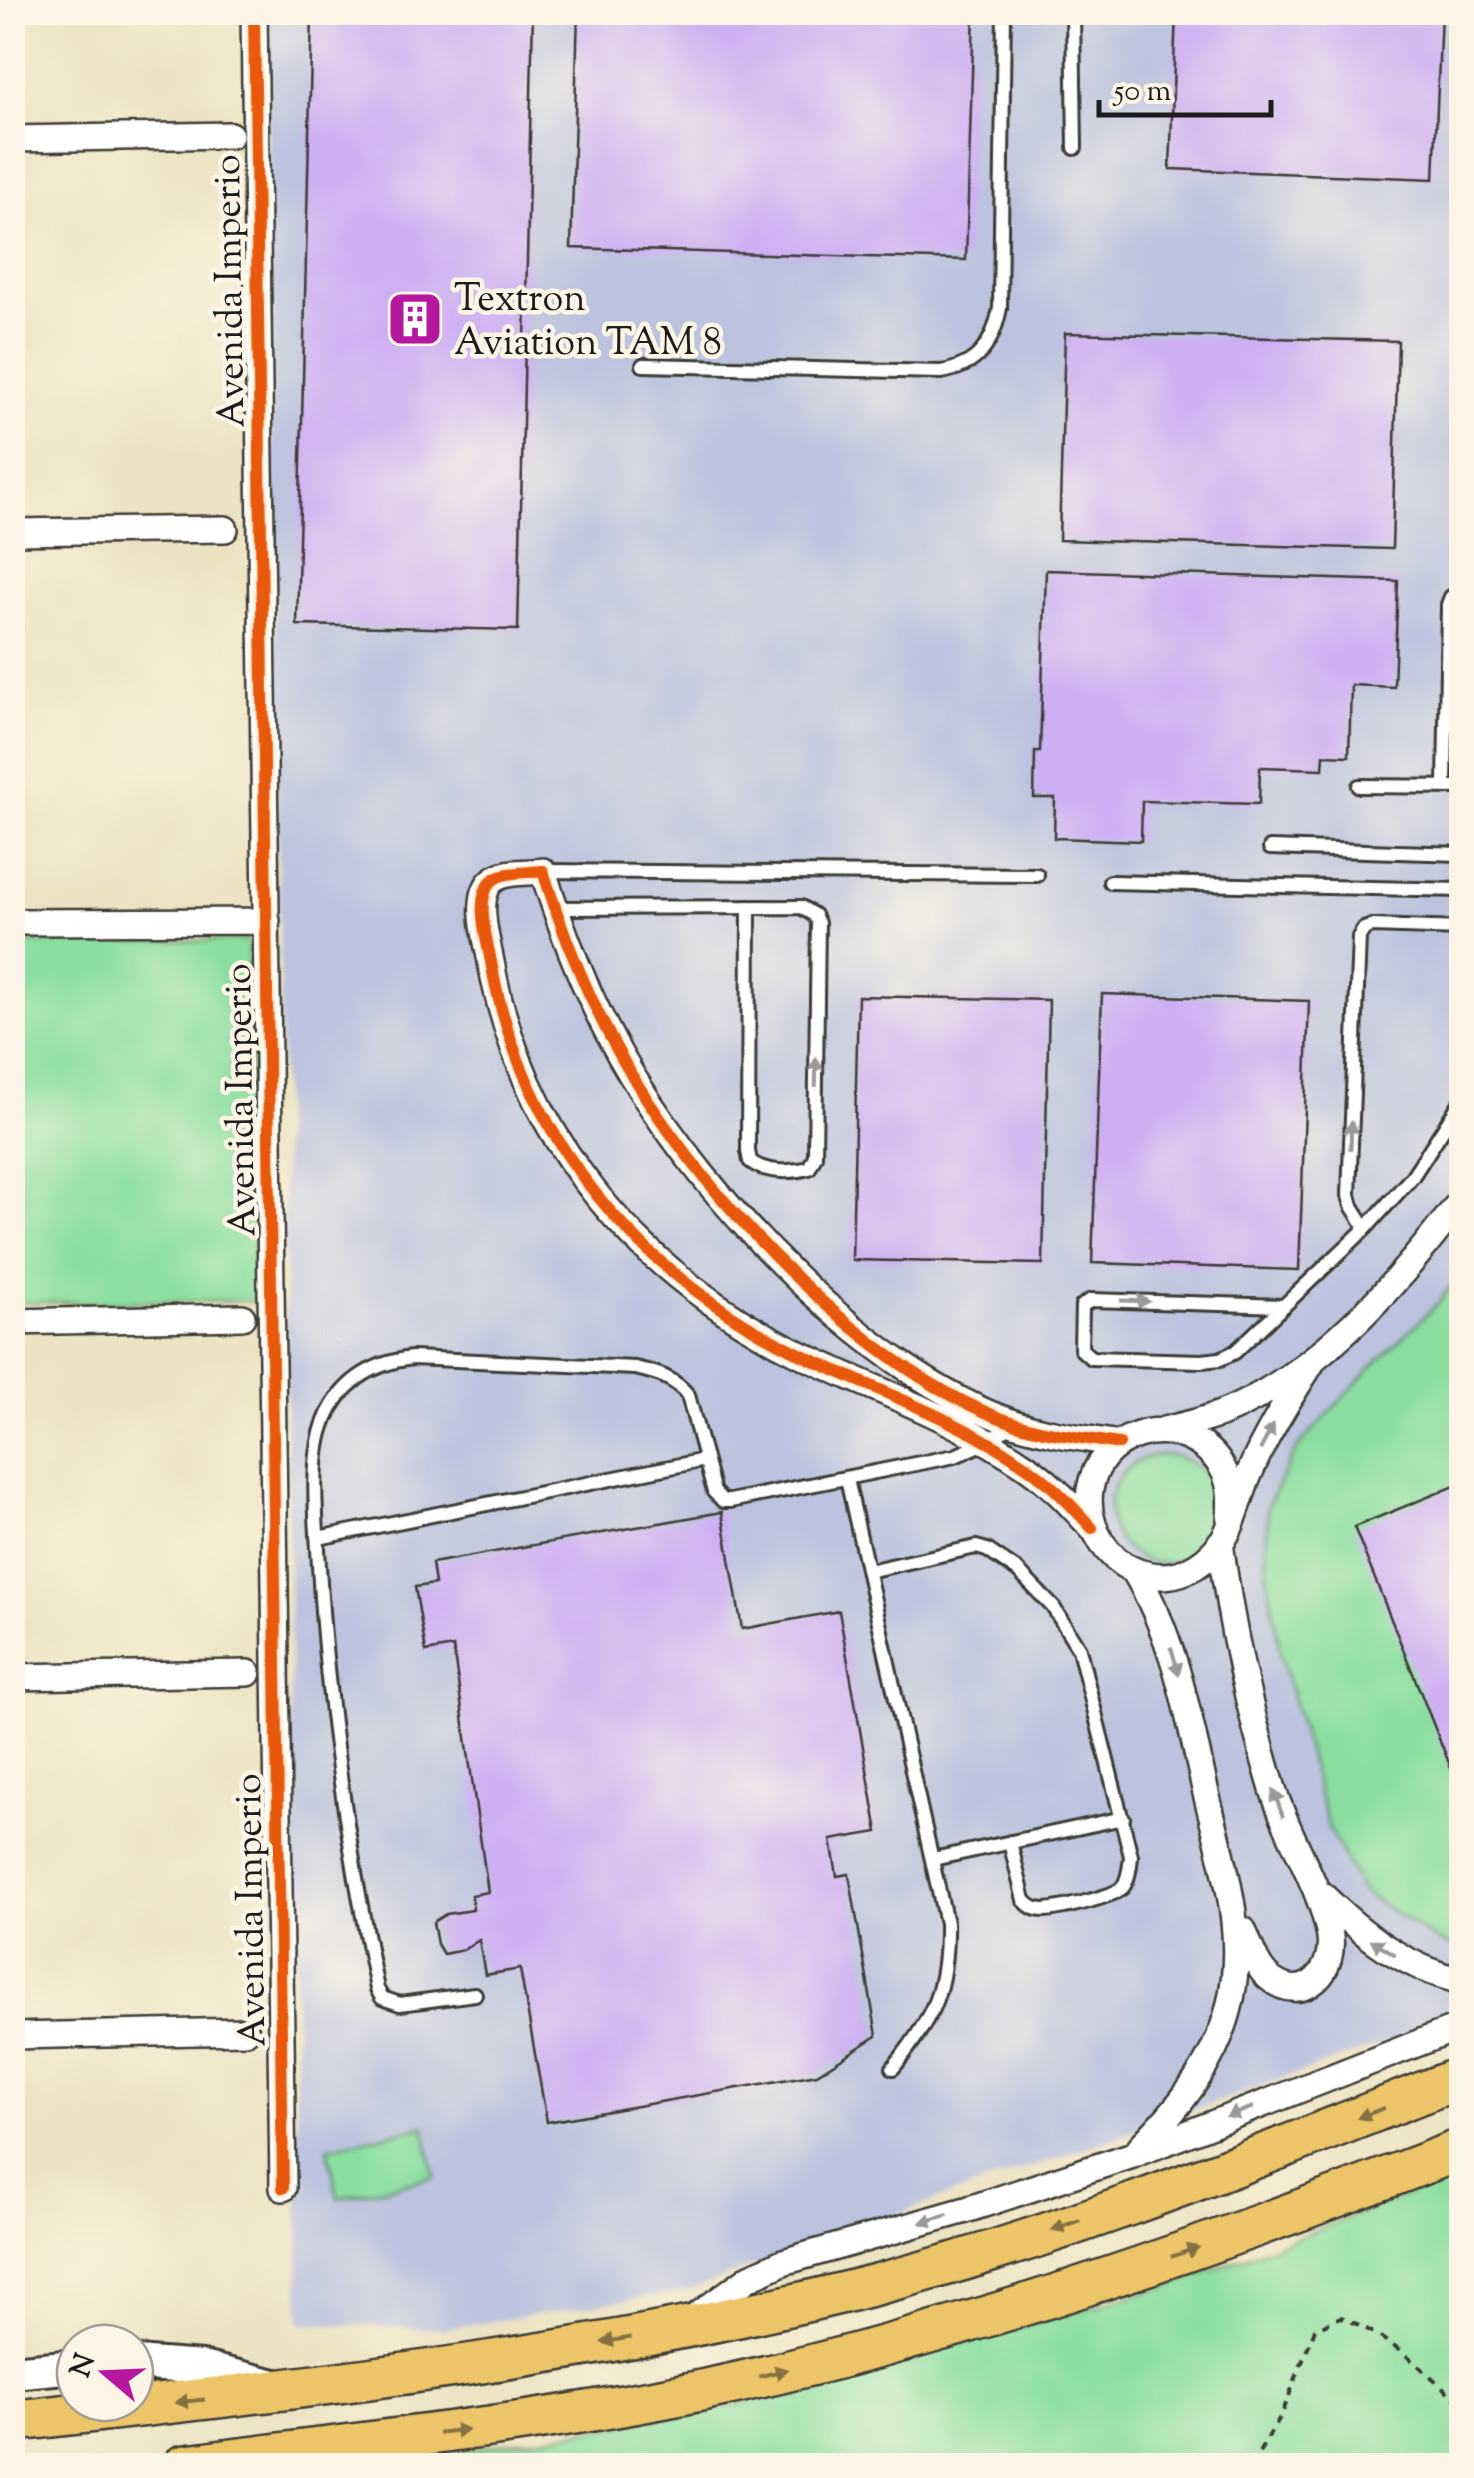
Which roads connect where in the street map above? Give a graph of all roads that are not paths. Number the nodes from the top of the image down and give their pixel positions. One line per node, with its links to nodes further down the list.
1 (254, 12): 22 (street, Avenida Imperio)
2 (1004, 12): 7 (lane)
3 (1073, 12): 6 (lane)
4 (230, 135): 5 (street)
5 (12, 139)
6 (1075, 148)
7 (643, 365)
8 (225, 529): 9 (street)
9 (12, 532)
10 (1462, 594): 12 (lane)
11 (1359, 786): 12 (lane)
12 (1445, 786): 13 (lane)
13 (1462, 787)
14 (1270, 848): 15 (lane)
15 (1462, 854)
16 (543, 871): 17 (lane); 21 (street); 34 (street)
17 (1037, 875)
18 (1110, 882): 19 (lane)
19 (1462, 890)
20 (749, 907): 20 (lane, one-way to 20); 21 (lane)
21 (554, 908): 32 (street)
22 (267, 921): 23 (street); 59 (street, Avenida Imperio)
23 (12, 922)
24 (1462, 929): 27 (lane, one-way to 24)
25 (1462, 1100): 27 (lane)
26 (1462, 1200): 31 (street)
27 (1366, 1228): 28 (lane)
28 (1284, 1306): 28 (lane, one-way to 28)
29 (242, 1317): 30 (street)
30 (12, 1322)
31 (1314, 1360): 33 (street); 39 (street, one-way to 31)
32 (1014, 1423): 34 (lane); 35 (street)
33 (1160, 1431): 35 (street); 39 (street)
34 (987, 1442): 37 (lane); 38 (street)
35 (1119, 1444): 38 (street)
36 (705, 1460): 37 (lane); 40 (lane); 40 (lane)
37 (847, 1479): 41 (lane)
38 (1092, 1528): 42 (street)
39 (1225, 1532): 42 (street); 48 (street, one-way to 39)
40 (318, 1538): 51 (lane)
41 (868, 1571): 45 (lane); 47 (lane)
42 (1135, 1572): 49 (street, one-way to 49)
43 (248, 1672): 44 (street)
44 (12, 1677)
45 (1122, 1818): 46 (lane); 46 (lane)
46 (1010, 1842): 47 (lane)
47 (933, 1859): 55 (lane)
48 (1318, 1892): 49 (street); 50 (street, one-way to 48)
49 (1234, 1912): 58 (street)
50 (1462, 1981)
51 (475, 1994)
52 (1462, 2026): 58 (street, one-way to 58)
53 (246, 2031): 54 (street)
54 (12, 2036)
55 (892, 2068)
56 (1462, 2077): 60 (main road, one-way to 60)
57 (1462, 2149): 66 (main road, one-way to 57)
58 (1130, 2156): 60 (street, one-way to 60)
59 (283, 2188)
60 (678, 2329): 64 (main road, one-way to 64)
61 (155, 2364): 64 (street)
62 (55, 2368): 63 (street)
63 (12, 2372)
64 (289, 2390): 65 (main road, one-way to 65)
65 (12, 2421)
66 (372, 2442): 67 (main road); 69 (street)
67 (249, 2461): 68 (main road)
68 (183, 2466)
69 (320, 2466)

